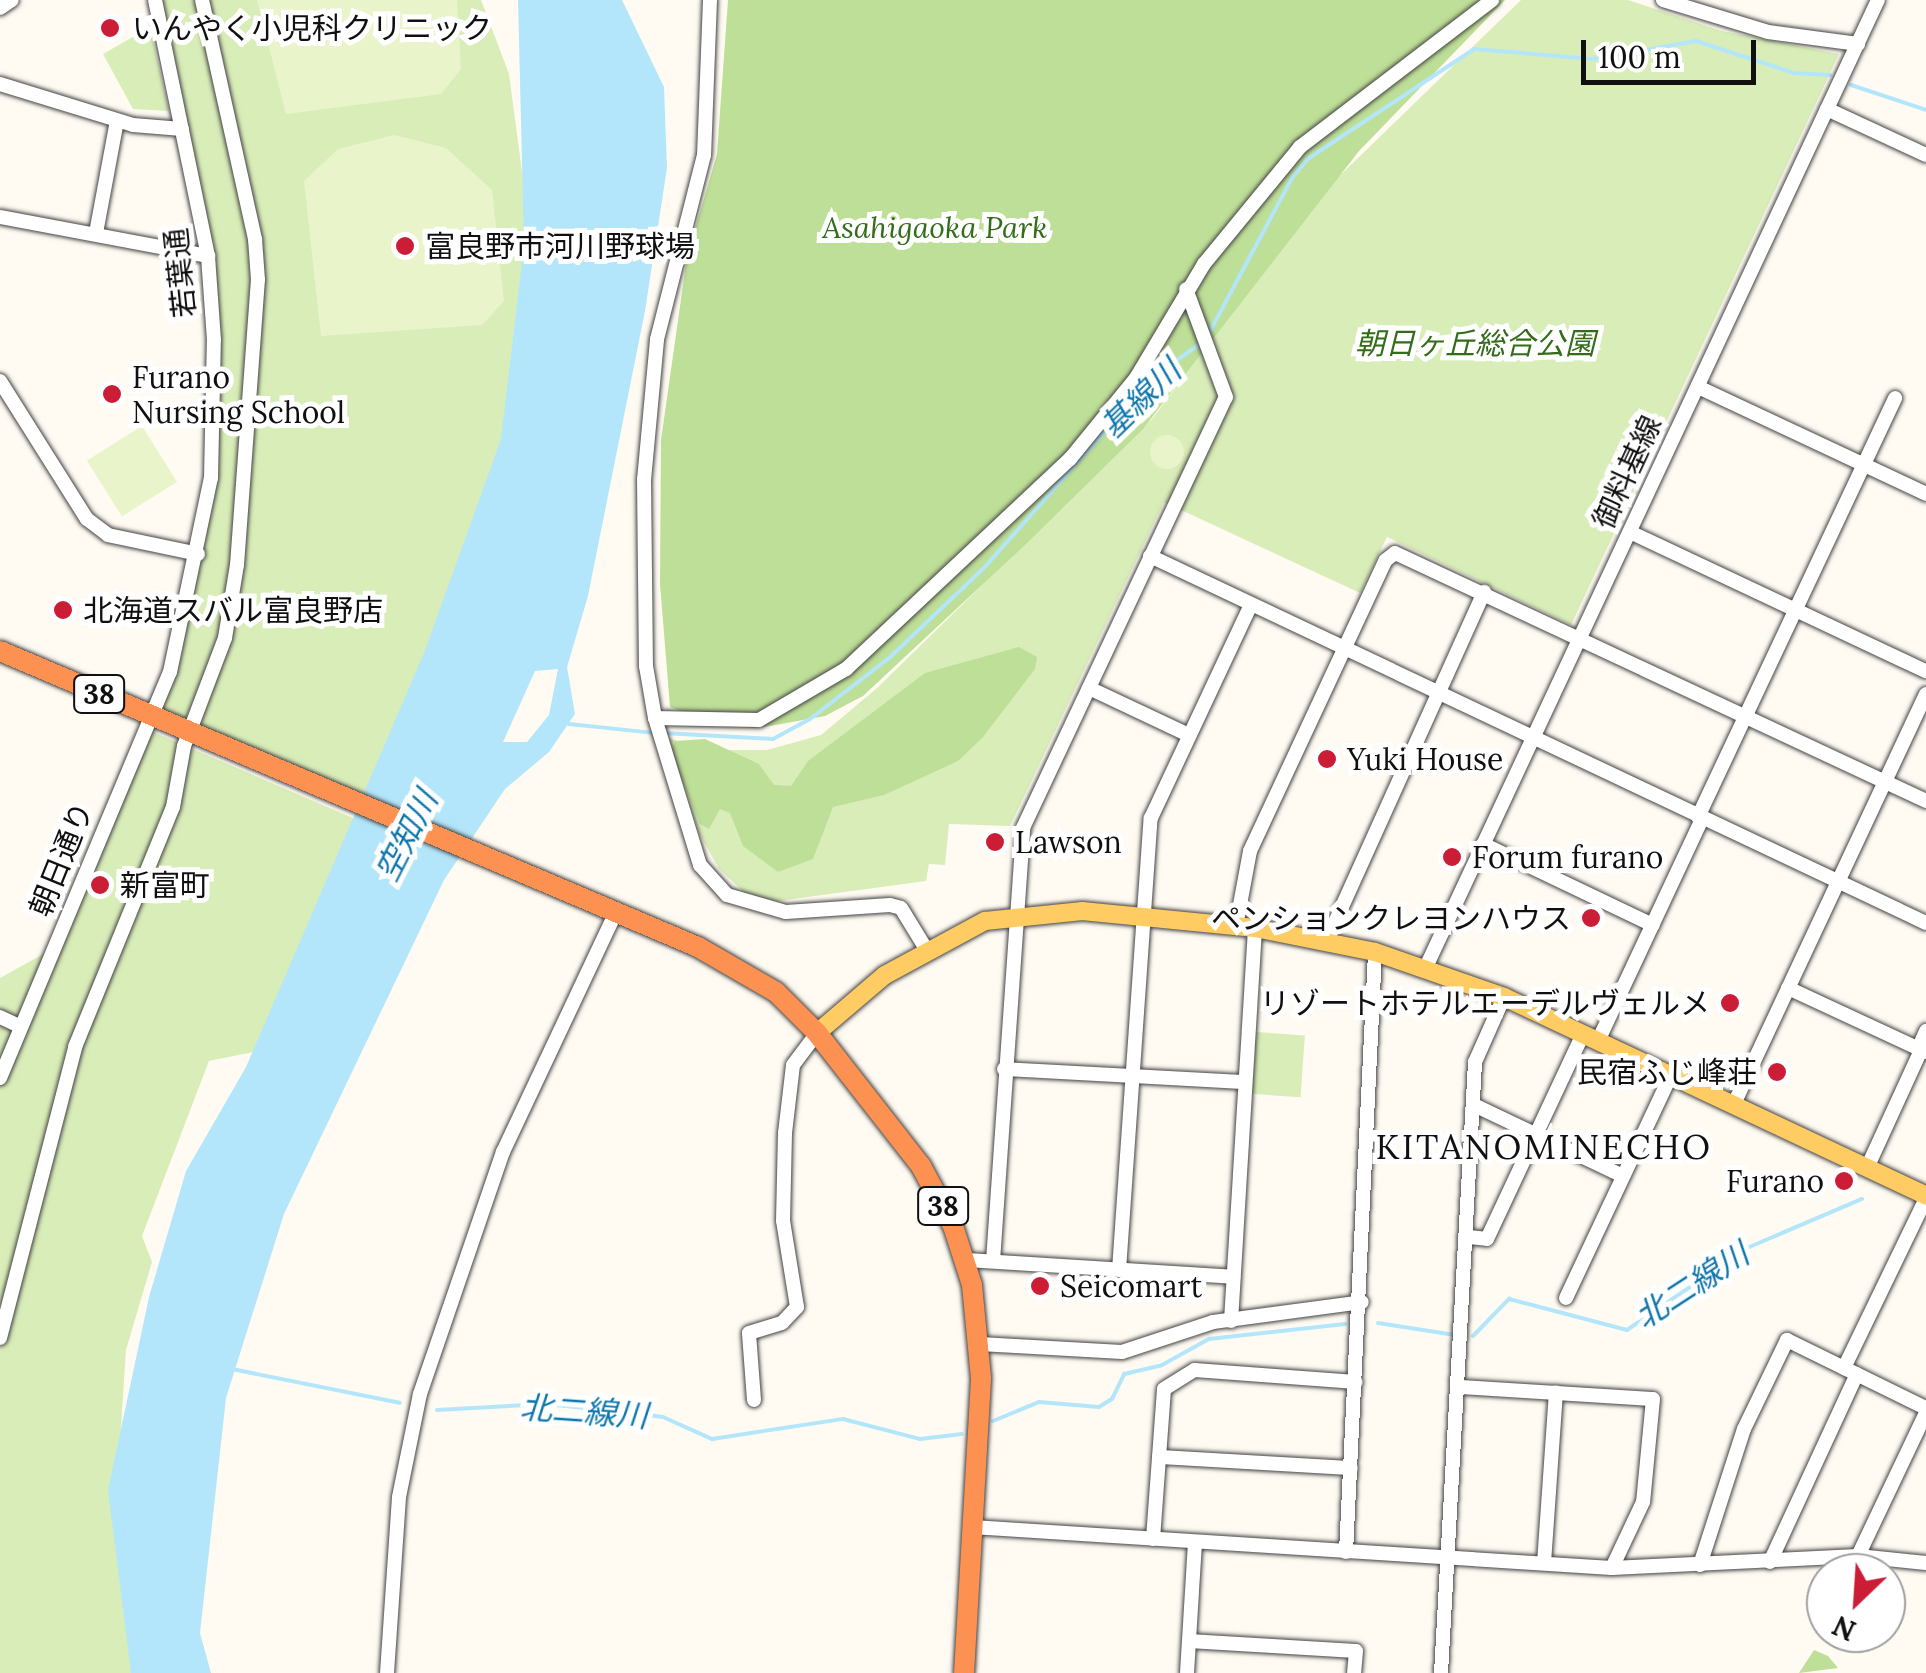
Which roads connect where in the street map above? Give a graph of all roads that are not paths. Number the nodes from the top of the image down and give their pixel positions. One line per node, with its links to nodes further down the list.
1 (155, 0): 11 (street, 若葉通)
2 (202, 0): 38 (street)
3 (710, 0): 37 (street)
4 (1492, 0): 16 (street)
5 (1663, 0): 7 (street)
6 (1878, 0): 7 (street, 御料基線)
7 (1858, 44): 9 (street, 御料基線)
8 (0, 84): 10 (street)
9 (1827, 109): 12 (street); 18 (street, 御料基線)
10 (117, 121): 11 (street); 14 (street)
11 (182, 129): 15 (street, 若葉通)
12 (1926, 156)
13 (0, 217): 14 (street)
14 (96, 233): 15 (street)
15 (208, 256): 23 (street, 若葉通)
16 (1186, 289): 24 (street); 37 (street)
17 (0, 381): 23 (street)
18 (1698, 386): 20 (street); 22 (street, 御料基線)
19 (1894, 398): 20 (street)
20 (1864, 465): 21 (street); 27 (street)
21 (1926, 494)
22 (1630, 532): 27 (street); 28 (street, 御料基線)
23 (198, 554): 35 (street, 若葉通)
24 (1150, 556): 26 (street); 32 (street)
25 (1484, 592): 28 (street); 29 (street); 33 (street)
26 (1251, 604): 29 (street); 39 (street)
27 (1796, 610): 31 (street); 36 (street)
28 (1580, 637): 36 (street); 40 (street, 御料基線)
29 (1345, 649): 33 (street); 51 (street)
30 (0, 651): 35 (highway, 38)
31 (1926, 672)
32 (1089, 688): 39 (street); 47 (street)
33 (1437, 692): 40 (street); 52 (street)
34 (1926, 694): 41 (street)
35 (150, 716): 38 (highway, 38); 59 (street, 朝日通り)
36 (1747, 716): 41 (street); 43 (street)
37 (655, 718): 53 (street)
38 (194, 735): 46 (highway, 38); 83 (street)
39 (1190, 735): 48 (street)
40 (1533, 737): 43 (street); 44 (street, 御料基線)
41 (1886, 781): 42 (street); 45 (street)
42 (1926, 801)
43 (1700, 818): 45 (street); 50 (street)
44 (1483, 844): 50 (street); 55 (street, 御料基線)
45 (1838, 882): 49 (street); 56 (street)
46 (605, 910): 61 (highway, 38); 105 (street)
47 (1014, 914): 48 (main road); 53 (main road); 64 (street)
48 (1141, 916): 51 (main road); 66 (street)
49 (1926, 923)
50 (1653, 925): 62 (street)
51 (1246, 927): 52 (main road); 68 (street)
52 (1327, 940): 54 (main road)
53 (926, 949): 61 (main road)
54 (1375, 952): 55 (main road); 81 (street)
55 (1426, 966): 57 (main road)
56 (1788, 988): 63 (street); 70 (street)
57 (1504, 997): 62 (main road); 69 (street)
58 (0, 1017): 59 (street)
59 (21, 1027): 67 (street, 朝日通り)
60 (1926, 1031): 63 (street)
61 (817, 1033): 76 (highway, 38); 89 (street)
62 (1590, 1038): 65 (main road); 71 (street)
63 (1922, 1050): 72 (street)
64 (1004, 1069): 66 (street); 77 (street)
65 (1671, 1075): 70 (main road); 73 (street)
66 (1129, 1076): 68 (street); 78 (street)
67 (0, 1078)
68 (1245, 1082): 79 (street)
69 (1474, 1105): 71 (street); 75 (street)
70 (1733, 1106): 72 (main road)
71 (1536, 1135): 73 (street); 75 (street)
72 (1867, 1168): 74 (main road)
73 (1623, 1176): 80 (street)
74 (1926, 1197): 85 (street)
75 (1469, 1237): 87 (street)
76 (966, 1260): 77 (street); 84 (highway, 38)
77 (993, 1262): 78 (street)
78 (1119, 1270): 79 (street)
79 (1233, 1277): 82 (street)
80 (1566, 1298)
81 (1362, 1302): 82 (street); 86 (street)
82 (1231, 1321): 84 (street)
83 (0, 1338)
84 (980, 1344): 93 (highway, 38)
85 (1851, 1371): 90 (street); 100 (street); 102 (street)
86 (1356, 1382): 91 (street); 92 (street)
87 (1460, 1387): 88 (street); 98 (street)
88 (1556, 1392): 101 (street); 103 (street)
89 (754, 1400)
90 (1926, 1411): 97 (street)
91 (1159, 1456): 92 (street); 94 (street)
92 (1351, 1468): 96 (street)
93 (972, 1527): 94 (street); 106 (highway, 38)
94 (1153, 1539): 95 (street)
95 (1195, 1542): 96 (street); 104 (street)
96 (1346, 1552): 98 (street)
97 (1859, 1553)
98 (1448, 1558): 101 (street); 109 (street)
99 (1806, 1560): 100 (street)
100 (1770, 1562): 102 (street)
101 (1544, 1564): 103 (street)
102 (1700, 1565): 103 (street)
103 (1612, 1568)
104 (1189, 1641): 107 (street); 108 (street)
105 (388, 1673)
106 (964, 1673)
107 (1187, 1673)
108 (1354, 1673)
109 (1441, 1673)

